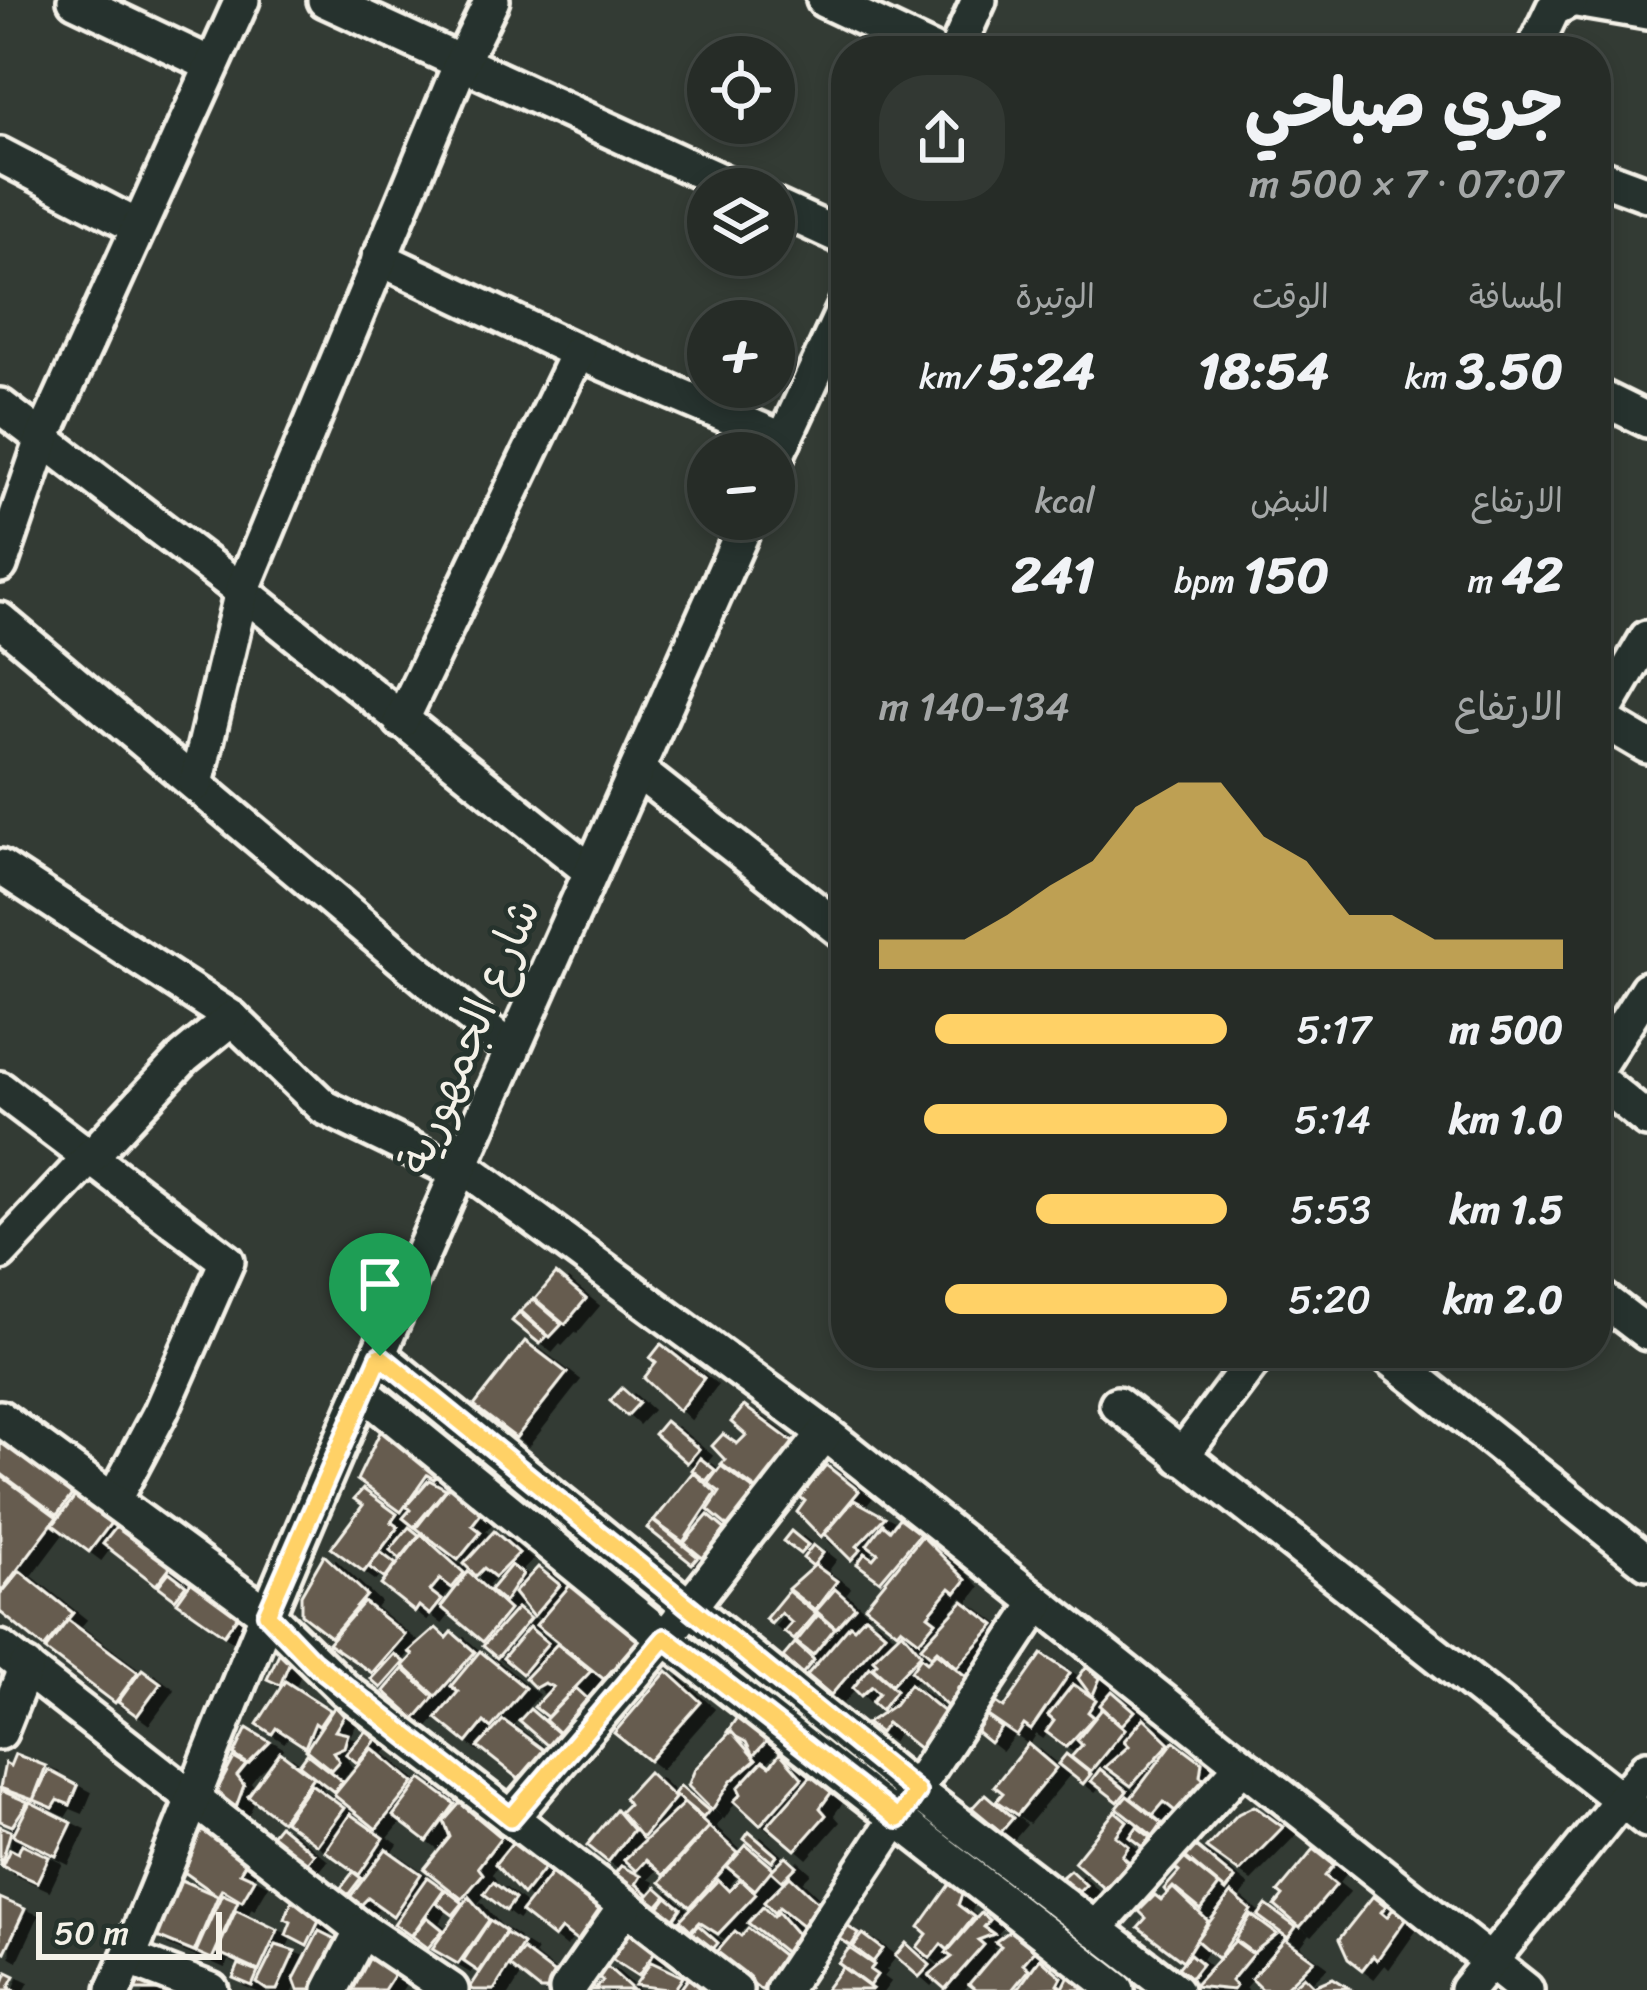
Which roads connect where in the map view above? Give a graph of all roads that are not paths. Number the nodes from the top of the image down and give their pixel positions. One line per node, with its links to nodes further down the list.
1 (75, 0): 13 (street)
2 (242, 0): 13 (street)
3 (325, 0): 12 (street)
4 (492, 0): 12 (street)
5 (824, 0): 9 (street)
6 (979, 0): 10 (street)
7 (1574, 0): 8 (street); 11 (street)
8 (1647, 12)
9 (900, 36)
10 (963, 36)
11 (1540, 36)
12 (462, 61): 15 (street); 21 (street)
13 (212, 65): 19 (street)
14 (0, 154): 19 (street)
15 (693, 168)
16 (1611, 181): 17 (street)
17 (1647, 194)
18 (795, 216): 20 (street)
19 (136, 226): 27 (street)
20 (831, 232)
21 (379, 258): 23 (street); 30 (street)
22 (831, 337): 26 (street)
23 (578, 352): 25 (street); 34 (street)
24 (0, 406): 27 (street)
25 (742, 432)
26 (787, 432)
27 (44, 436): 29 (street); 30 (street)
28 (739, 540): 37 (street, شارع الجمهورية)
29 (0, 565)
30 (242, 591): 34 (street); 38 (street)
31 (0, 620): 38 (street)
32 (1647, 638): 33 (street)
33 (1611, 697)
34 (401, 721): 40 (street)
35 (1611, 727): 36 (street)
36 (1647, 746)
37 (637, 770): 40 (street, شارع الجمهورية); 41 (street)
38 (196, 784): 45 (street)
39 (0, 867): 43 (street)
40 (588, 869): 45 (street, شارع الجمهورية)
41 (831, 922)
42 (1647, 989): 44 (street)
43 (232, 1018): 49 (street); 50 (street)
44 (1611, 1049)
45 (512, 1051): 50 (street, شارع الجمهورية)
46 (1611, 1088): 48 (street)
47 (0, 1089): 49 (street)
48 (1647, 1120)
49 (90, 1156): 51 (street); 62 (street)
50 (463, 1170): 54 (street, شارع الجمهورية); 60 (street)
51 (0, 1253)
52 (1611, 1305): 53 (street)
53 (1647, 1333)
54 (380, 1356): 57 (street, شارع الجمهورية); 65 (street)
55 (1248, 1368): 61 (street)
56 (1403, 1368): 63 (street)
57 (363, 1392): 66 (street, شارع الجمهورية); 67 (street)
58 (1118, 1404): 61 (street)
59 (0, 1418): 62 (street)
60 (825, 1433): 64 (street); 65 (street)
61 (1181, 1457): 74 (street)
62 (113, 1501): 66 (street)
63 (1647, 1562)
64 (1037, 1604): 70 (street); 73 (street)
65 (688, 1608): 67 (street); 73 (street)
66 (267, 1614): 72 (street, شارع الجمهورية); 75 (street)
67 (665, 1638): 73 (street); 75 (street)
68 (13, 1657): 69 (street); 72 (street)
69 (0, 1732)
70 (1240, 1768): 77 (street); 80 (street)
71 (1647, 1768): 74 (street)
72 (193, 1800): 78 (street); 79 (street, شارع الجمهورية)
73 (908, 1806): 77 (street); 87 (street); 88 (street)
74 (1635, 1811): 80 (street)
75 (511, 1818): 76 (street)
76 (625, 1907): 85 (street); 86 (street)
77 (1095, 1929): 89 (street)
78 (362, 1930): 83 (street); 84 (street)
79 (128, 1958): 81 (street, شارع الجمهورية); 82 (street)
80 (1491, 1963): 90 (street); 91 (street)
81 (114, 1990)
82 (211, 1990)
83 (331, 1990)
84 (451, 1990)
85 (567, 1990)
86 (735, 1990)
87 (783, 1990)
88 (1117, 1990)
89 (1175, 1990)
90 (1467, 1990)
91 (1526, 1990)

